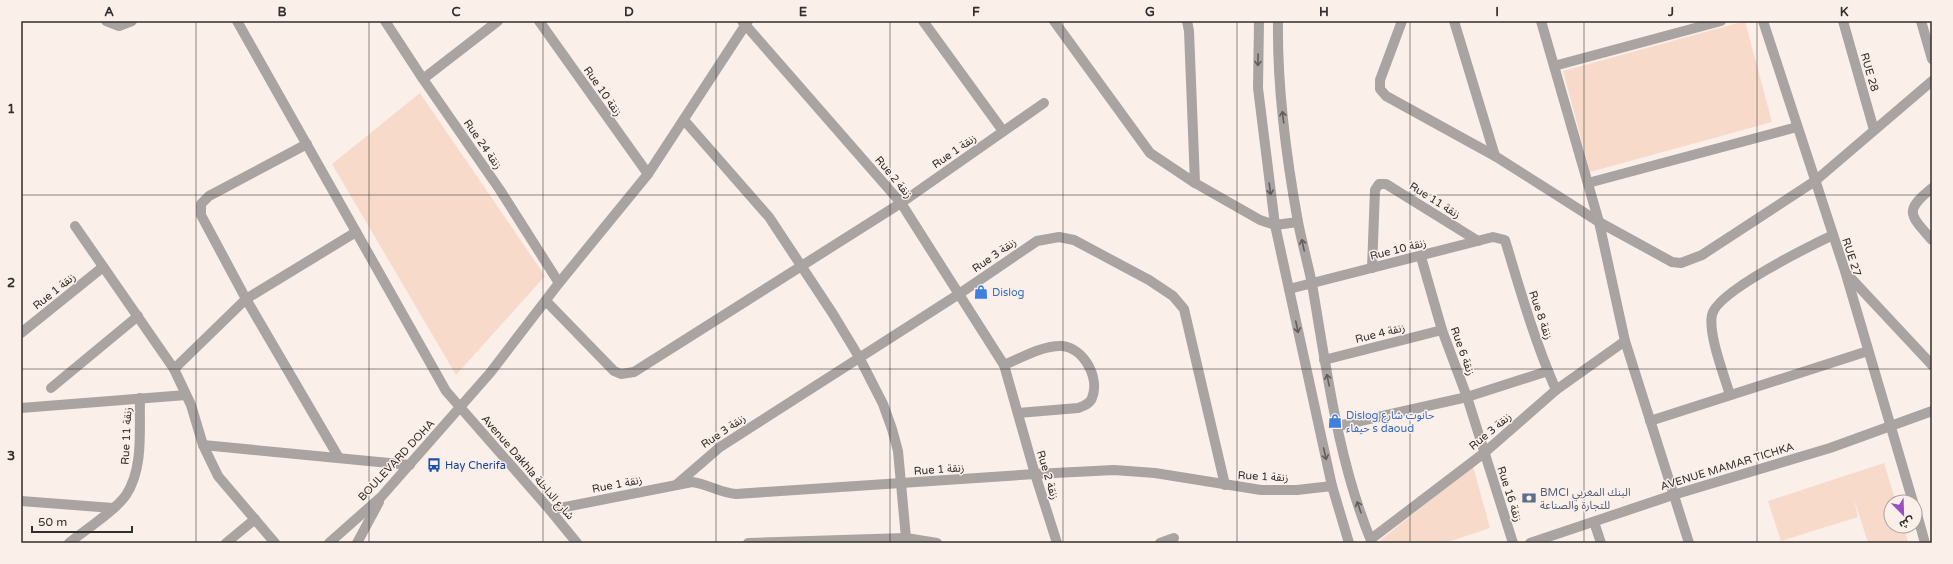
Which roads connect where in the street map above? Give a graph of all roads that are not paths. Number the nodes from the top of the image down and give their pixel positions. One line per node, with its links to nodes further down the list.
1 (106, 21): 2 (street)
2 (132, 21)
3 (237, 21): 29 (street, Avenue Dakhla شارع الداخلة)
4 (385, 21): 22 (street, Rue 24 زنقة)
5 (498, 21): 22 (street)
6 (539, 21): 31 (street, Rue 10 زنقة)
7 (924, 21): 28 (street)
8 (1054, 21): 33 (street)
9 (1187, 21): 33 (street)
10 (1259, 21): 39 (street, one-way to 39)
11 (1278, 21): 37 (street, one-way to 11)
12 (1402, 21): 30 (street)
13 (1454, 21): 30 (street)
14 (1541, 21): 21 (street)
15 (1721, 21): 21 (street)
16 (1763, 21): 26 (street, RUE 27)
17 (1843, 21): 27 (street, RUE 28)
18 (1921, 21): 20 (street)
19 (746, 22): 25 (street, BOULEVARD DOHA); 36 (street, Rue 2 زنقة)
20 (1932, 59)
21 (1554, 66): 34 (street)
22 (423, 79): 51 (street, Rue 24 زنقة)
23 (1932, 81): 27 (street)
24 (1044, 103): 28 (street, Rue 1 زنقة)
25 (684, 120): 31 (street, BOULEVARD DOHA); 47 (street)
26 (1797, 127): 32 (street, RUE 27); 34 (street)
27 (1874, 130): 32 (street)
28 (1003, 131): 36 (street, Rue 1 زنقة)
29 (306, 144): 41 (street, Avenue Dakhla شارع الداخلة); 55 (street)
30 (1495, 156): 38 (street)
31 (648, 174): 51 (street, BOULEVARD DOHA)
32 (1815, 181): 38 (street); 42 (street, RUE 27)
33 (1195, 183): 39 (street)
34 (1588, 183): 38 (street)
35 (1932, 188): 43 (street)
36 (901, 203): 47 (street, Rue 1 زنقة); 54 (street, Rue 2 زنقة)
37 (1298, 222): 39 (street); 52 (street, one-way to 37)
38 (1599, 222): 60 (street)
39 (1275, 225): 53 (street)
40 (75, 226): 48 (street)
41 (356, 232): 55 (street); 74 (street, Avenue Dakhla شارع الداخلة)
42 (1833, 235): 50 (street, RUE 27); 71 (street)
43 (1932, 240)
44 (1478, 241): 45 (street, Rue 10 زنقة); 46 (street, Rue 10 زنقة); 49 (street, Rue 11 زنقة)
45 (1507, 247): 67 (street, Rue 8 زنقة)
46 (1421, 257): 49 (street, Rue 10 زنقة); 58 (street, Rue 6 زنقة)
47 (801, 265): 56 (street, Rue 1 زنقة); 62 (street)
48 (103, 267): 57 (street); 59 (street, Rue 1 زنقة)
49 (1372, 268): 52 (street, Rue 10 زنقة)
50 (1844, 271): 61 (street, RUE 27); 65 (street)
51 (559, 283): 56 (street, BOULEVARD DOHA)
52 (1311, 283): 53 (street, Rue 10 زنقة); 63 (street)
53 (1289, 289): 89 (street, one-way to 89)
54 (959, 294): 62 (street, Rue 3 زنقة); 64 (street, Rue 2 زنقة); 88 (street, Rue 3 زنقة)
55 (246, 299): 66 (street); 83 (street)
56 (546, 301): 74 (street, BOULEVARD DOHA)
57 (138, 316): 66 (street); 68 (street)
58 (1442, 330): 63 (street, Rue 4 زنقة); 72 (street, Rue 6 زنقة)
59 (21, 333)
60 (1625, 341): 69 (street, Rue 3 زنقة); 78 (street)
61 (1868, 350): 71 (street); 80 (street, RUE 27)
62 (859, 357): 86 (street, Rue 3 زنقة); 87 (street)
63 (1324, 360): 79 (street, one-way to 63)
64 (1004, 365): 77 (street, Rue 2 زنقة); 77 (street)
65 (1932, 365)
66 (174, 369): 70 (street)
67 (1548, 371): 69 (street, Rue 8 زنقة); 72 (street)
68 (51, 388)
69 (1556, 390): 82 (street, Rue 3 زنقة)
70 (186, 395): 73 (street); 81 (street)
71 (1730, 395): 78 (street)
72 (1467, 397): 79 (street); 82 (street, Rue 6 زنقة)
73 (140, 398): 75 (street); 94 (street, Rue 11 زنقة)
74 (460, 407): 84 (street, BOULEVARD DOHA); 95 (street, Avenue Dakhla شارع الداخلة)
75 (21, 408)
76 (1932, 411): 80 (street, AVENUE MAMAR TICHKA)
77 (1018, 413): 85 (street, Rue 2 زنقة)
78 (1650, 421): 91 (street)
79 (1338, 426): 100 (street, one-way to 79)
80 (1892, 426): 90 (street, RUE 27); 91 (street, AVENUE MAMAR TICHKA)
81 (203, 444): 83 (street); 96 (street)
82 (1484, 452): 100 (street, Rue 3 زنقة); 112 (street, Rue 16 زنقة)
83 (339, 458): 84 (street)
84 (410, 465): 92 (street, BOULEVARD DOHA)
85 (1035, 474): 87 (street, Rue 1 زنقة); 88 (street, Rue 1 زنقة); 109 (street, Rue 2 زنقة)
86 (676, 484): 87 (street, Rue 1 زنقة); 95 (street, Rue 1 زنقة)
87 (901, 484): 98 (street)
88 (1225, 485): 89 (street, Rue 1 زنقة)
89 (1332, 486): 111 (street)
90 (1912, 494)
91 (1673, 495): 97 (street, AVENUE MAMAR TICHKA); 115 (street)
92 (381, 497): 104 (street, BOULEVARD DOHA); 105 (street)
93 (21, 501): 94 (street)
94 (113, 508): 101 (street, Rue 11 زنقة)
95 (550, 510): 106 (street, Avenue Dakhla شارع الداخلة)
96 (255, 519): 102 (street); 103 (street)
97 (1594, 522): 113 (street, AVENUE MAMAR TICHKA); 114 (street)
98 (906, 538): 107 (street); 108 (street)
99 (1174, 538): 110 (street)
100 (1372, 541)
101 (69, 543)
102 (226, 543)
103 (275, 543)
104 (329, 543)
105 (358, 543)
106 (577, 543)
107 (748, 543)
108 (937, 543)
109 (1056, 543)
110 (1160, 543)
111 (1349, 543)
112 (1513, 543)
113 (1530, 543)
114 (1601, 543)
115 (1689, 543)

